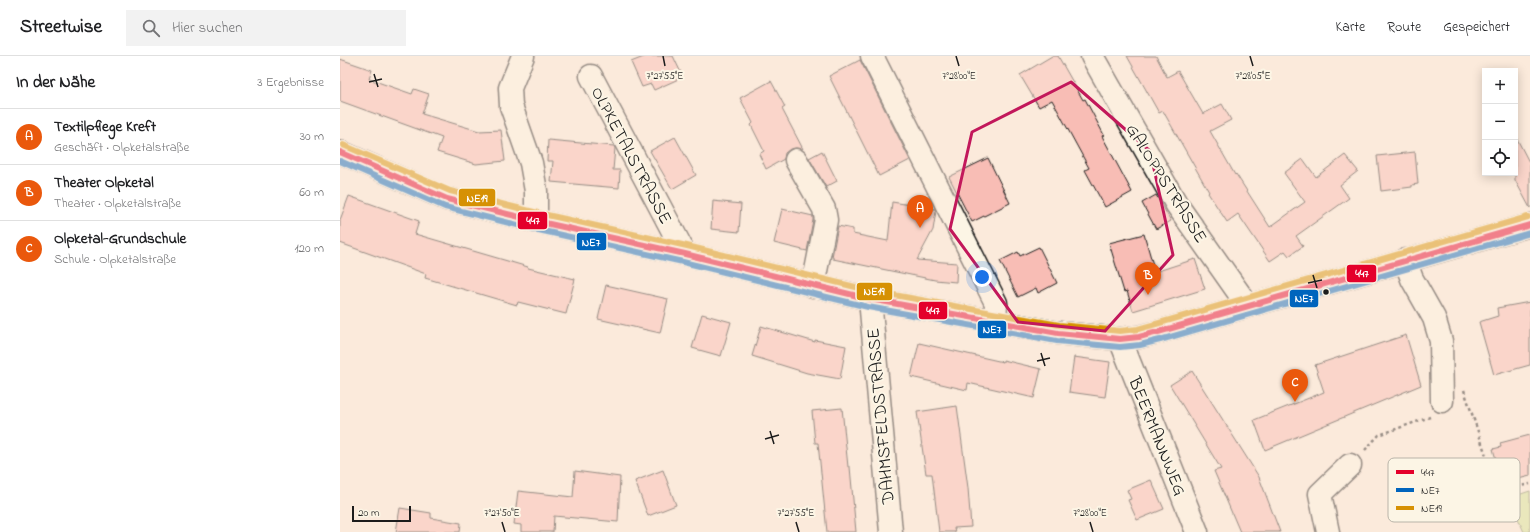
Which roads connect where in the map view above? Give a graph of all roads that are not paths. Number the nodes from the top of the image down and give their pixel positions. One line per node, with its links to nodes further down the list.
1 (523, 56): 7 (street)
2 (872, 56): 14 (street)
3 (1092, 56): 13 (street, GALOPPSTRASSE)
4 (591, 76): 9 (street, OLPKETALSTRASSE)
5 (340, 152): 7 (street, OLPKETALSTRASSE)
6 (796, 160): 11 (street)
7 (536, 222): 9 (street, OLPKETALSTRASSE)
8 (1530, 225): 10 (street, OLPKETALSTRASSE)
9 (685, 254): 11 (street, OLPKETALSTRASSE)
10 (1405, 260): 13 (street, OLPKETALSTRASSE); 16 (street)
11 (813, 286): 12 (street, OLPKETALSTRASSE)
12 (870, 299): 14 (street, OLPKETALSTRASSE); 18 (street, DAHMSFELDSTRASSE)
13 (1248, 306): 15 (street, OLPKETALSTRASSE)
14 (995, 322): 15 (street, OLPKETALSTRASSE)
15 (1120, 339): 19 (street, BEERMANNWEG)
16 (1439, 408)
17 (1357, 458): 20 (street)
18 (891, 532)
19 (1197, 532)
20 (1328, 532)

